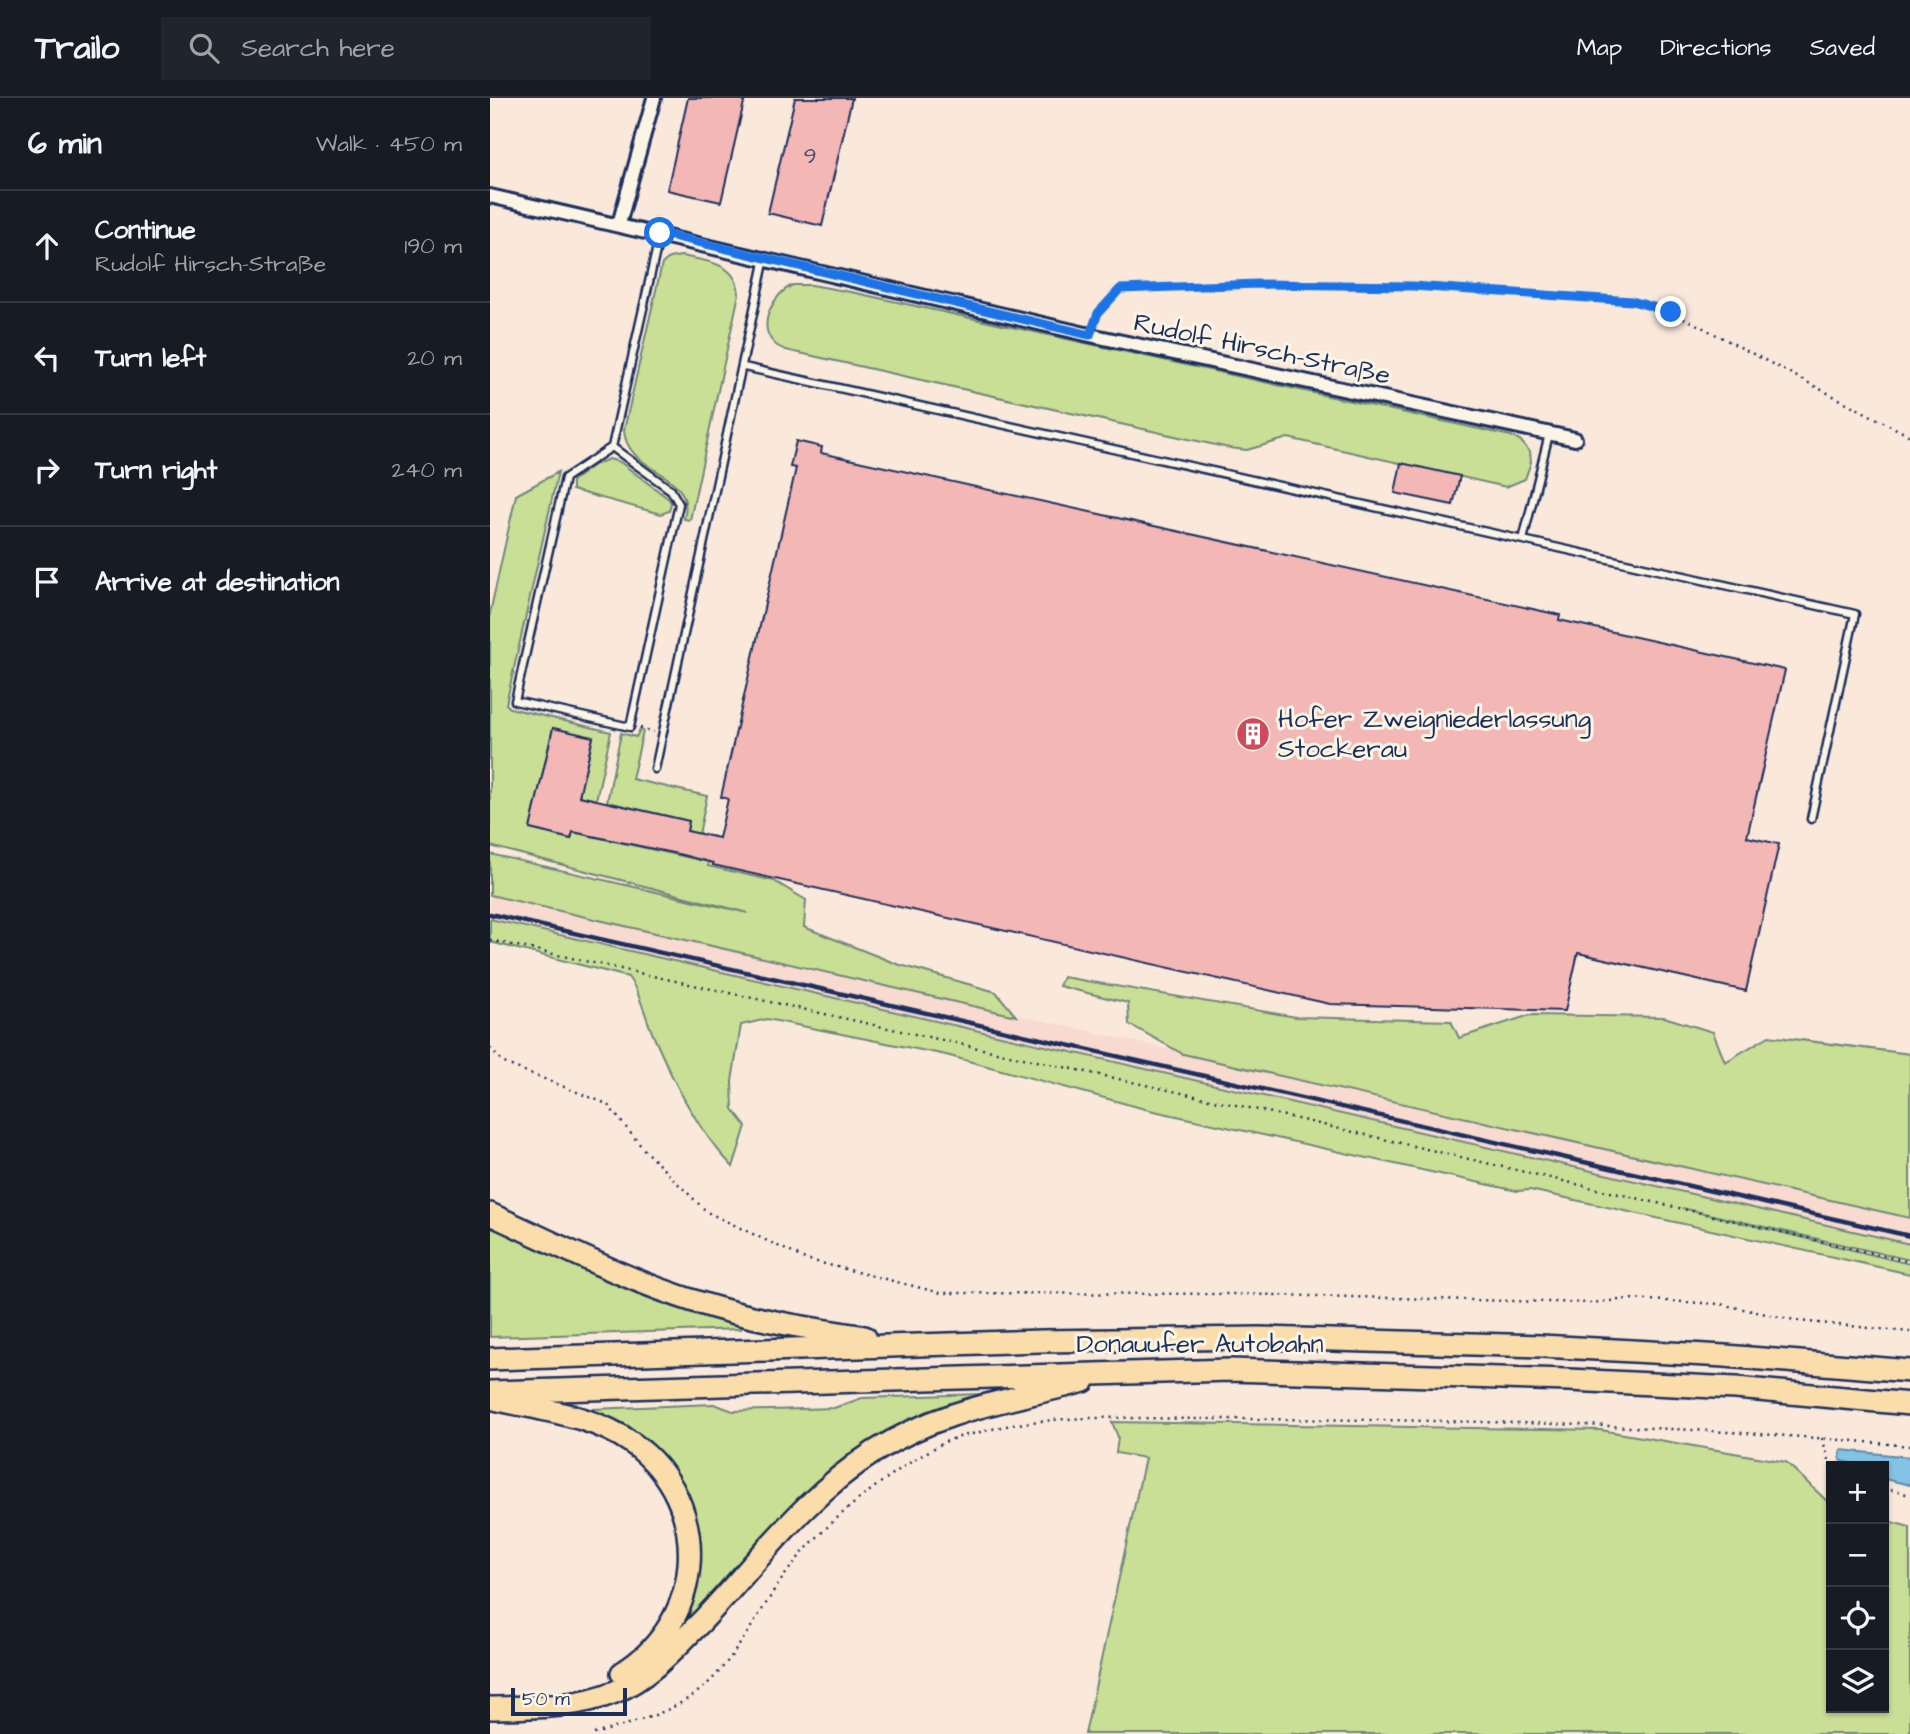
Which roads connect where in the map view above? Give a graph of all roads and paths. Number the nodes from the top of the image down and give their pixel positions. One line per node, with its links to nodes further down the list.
1 (654, 98): 3 (street)
2 (490, 196): 3 (street, Rudolf Hirsch-Straße)
3 (619, 224): 4 (street, Rudolf Hirsch-Straße)
4 (660, 233): 5 (street, Rudolf Hirsch-Straße); 11 (lane)
5 (765, 258): 6 (street, Rudolf Hirsch-Straße); 7 (lane)
6 (1090, 335): 8 (street, Rudolf Hirsch-Straße); 9 (path)
7 (744, 367): 12 (lane); 14 (lane)
8 (1549, 434): 10 (street, Rudolf Hirsch-Straße); 12 (lane)
9 (1910, 436)
10 (1575, 439)
11 (612, 447): 13 (lane); 13 (lane)
12 (1523, 540): 16 (lane)
13 (630, 727): 14 (path)
14 (663, 734): 15 (lane)
15 (655, 769)
16 (1811, 819)
17 (490, 940): 20 (path)
18 (490, 1048): 21 (path)
19 (490, 1214): 22 (highway)
20 (1910, 1262)
21 (1910, 1332)
22 (912, 1345): 23 (highway, Donauufer Autobahn); 24 (highway, Donauufer Autobahn)
23 (490, 1359)
24 (1910, 1371)
25 (1116, 1372): 26 (highway, Donauufer Autobahn); 28 (highway, Donauufer Autobahn); 35 (highway)
26 (490, 1392)
27 (490, 1398): 34 (highway)
28 (1910, 1404)
29 (1822, 1438): 30 (path); 31 (path); 36 (path)
30 (1910, 1446)
31 (1829, 1461)
32 (1889, 1489): 33 (path)
33 (1910, 1494)
34 (490, 1695)
35 (490, 1708)
36 (594, 1734)

